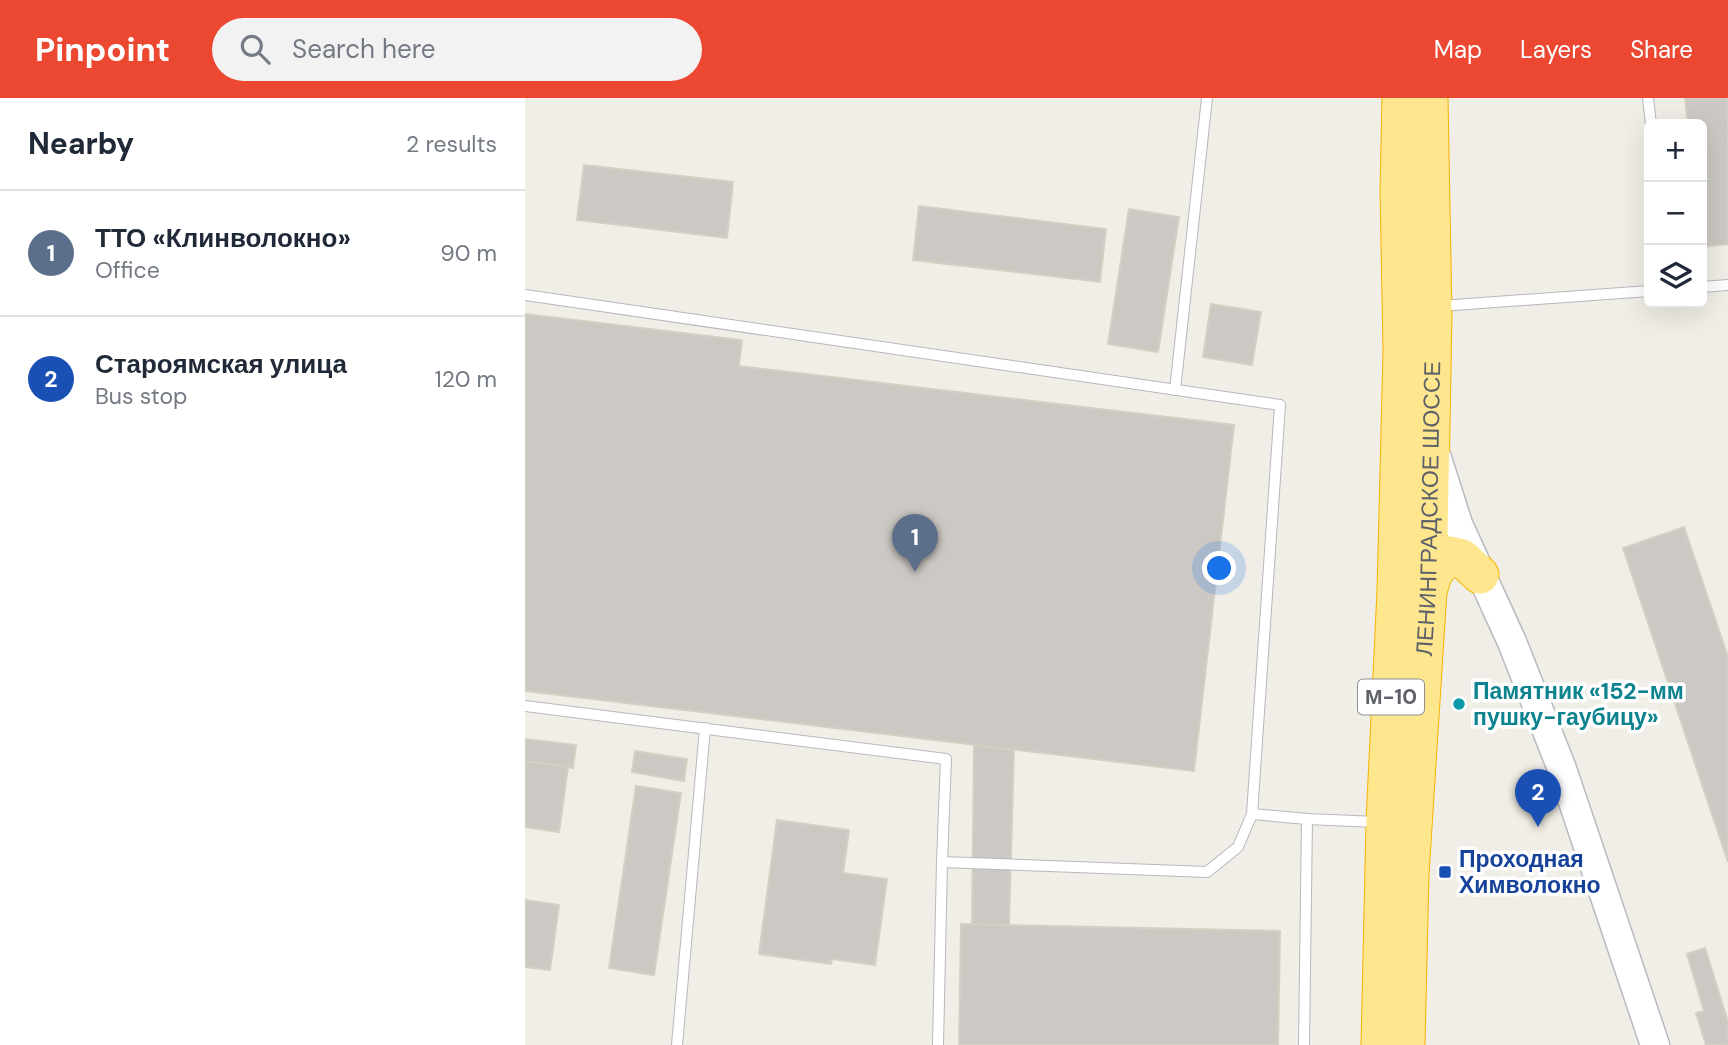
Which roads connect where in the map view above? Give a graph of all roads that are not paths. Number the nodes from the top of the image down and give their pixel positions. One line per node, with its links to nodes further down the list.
1 (1207, 98): 12 (lane)
2 (1401, 98): 11 (highway, ЛЕНИНГРАДСКОЕ ШОССЕ / М-10)
3 (1429, 98): 10 (highway, ЛЕНИНГРАДСКОЕ ШОССЕ / М-10)
4 (1648, 98): 5 (lane)
5 (1650, 119)
6 (1728, 285): 7 (lane)
7 (1707, 287)
8 (1644, 291): 10 (lane)
9 (525, 295): 12 (lane)
10 (1433, 311): 13 (highway, ЛЕНИНГРАДСКОЕ ШОССЕ / М-10); 16 (street)
11 (1402, 350): 13 (street); 21 (highway, ЛЕНИНГРАДСКОЕ ШОССЕ / М-10)
12 (1175, 390): 19 (lane)
13 (1430, 437): 14 (street); 15 (highway, ЛЕНИНГРАДСКОЕ ШОССЕ / М-10)
14 (1480, 575): 15 (highway); 16 (street)
15 (1428, 591): 27 (highway, ЛЕНИНГРАДСКОЕ ШОССЕ / М-10)
16 (1512, 642): 28 (street)
17 (525, 706): 18 (lane)
18 (705, 729): 22 (lane); 23 (lane)
19 (1252, 814): 20 (lane); 22 (lane)
20 (1307, 819): 21 (lane); 25 (lane)
21 (1385, 822): 26 (highway, ЛЕНИНГРАДСКОЕ ШОССЕ / М-10)
22 (942, 862): 24 (lane)
23 (677, 1045)
24 (938, 1045)
25 (1304, 1045)
26 (1380, 1045)
27 (1406, 1045)
28 (1655, 1045)

